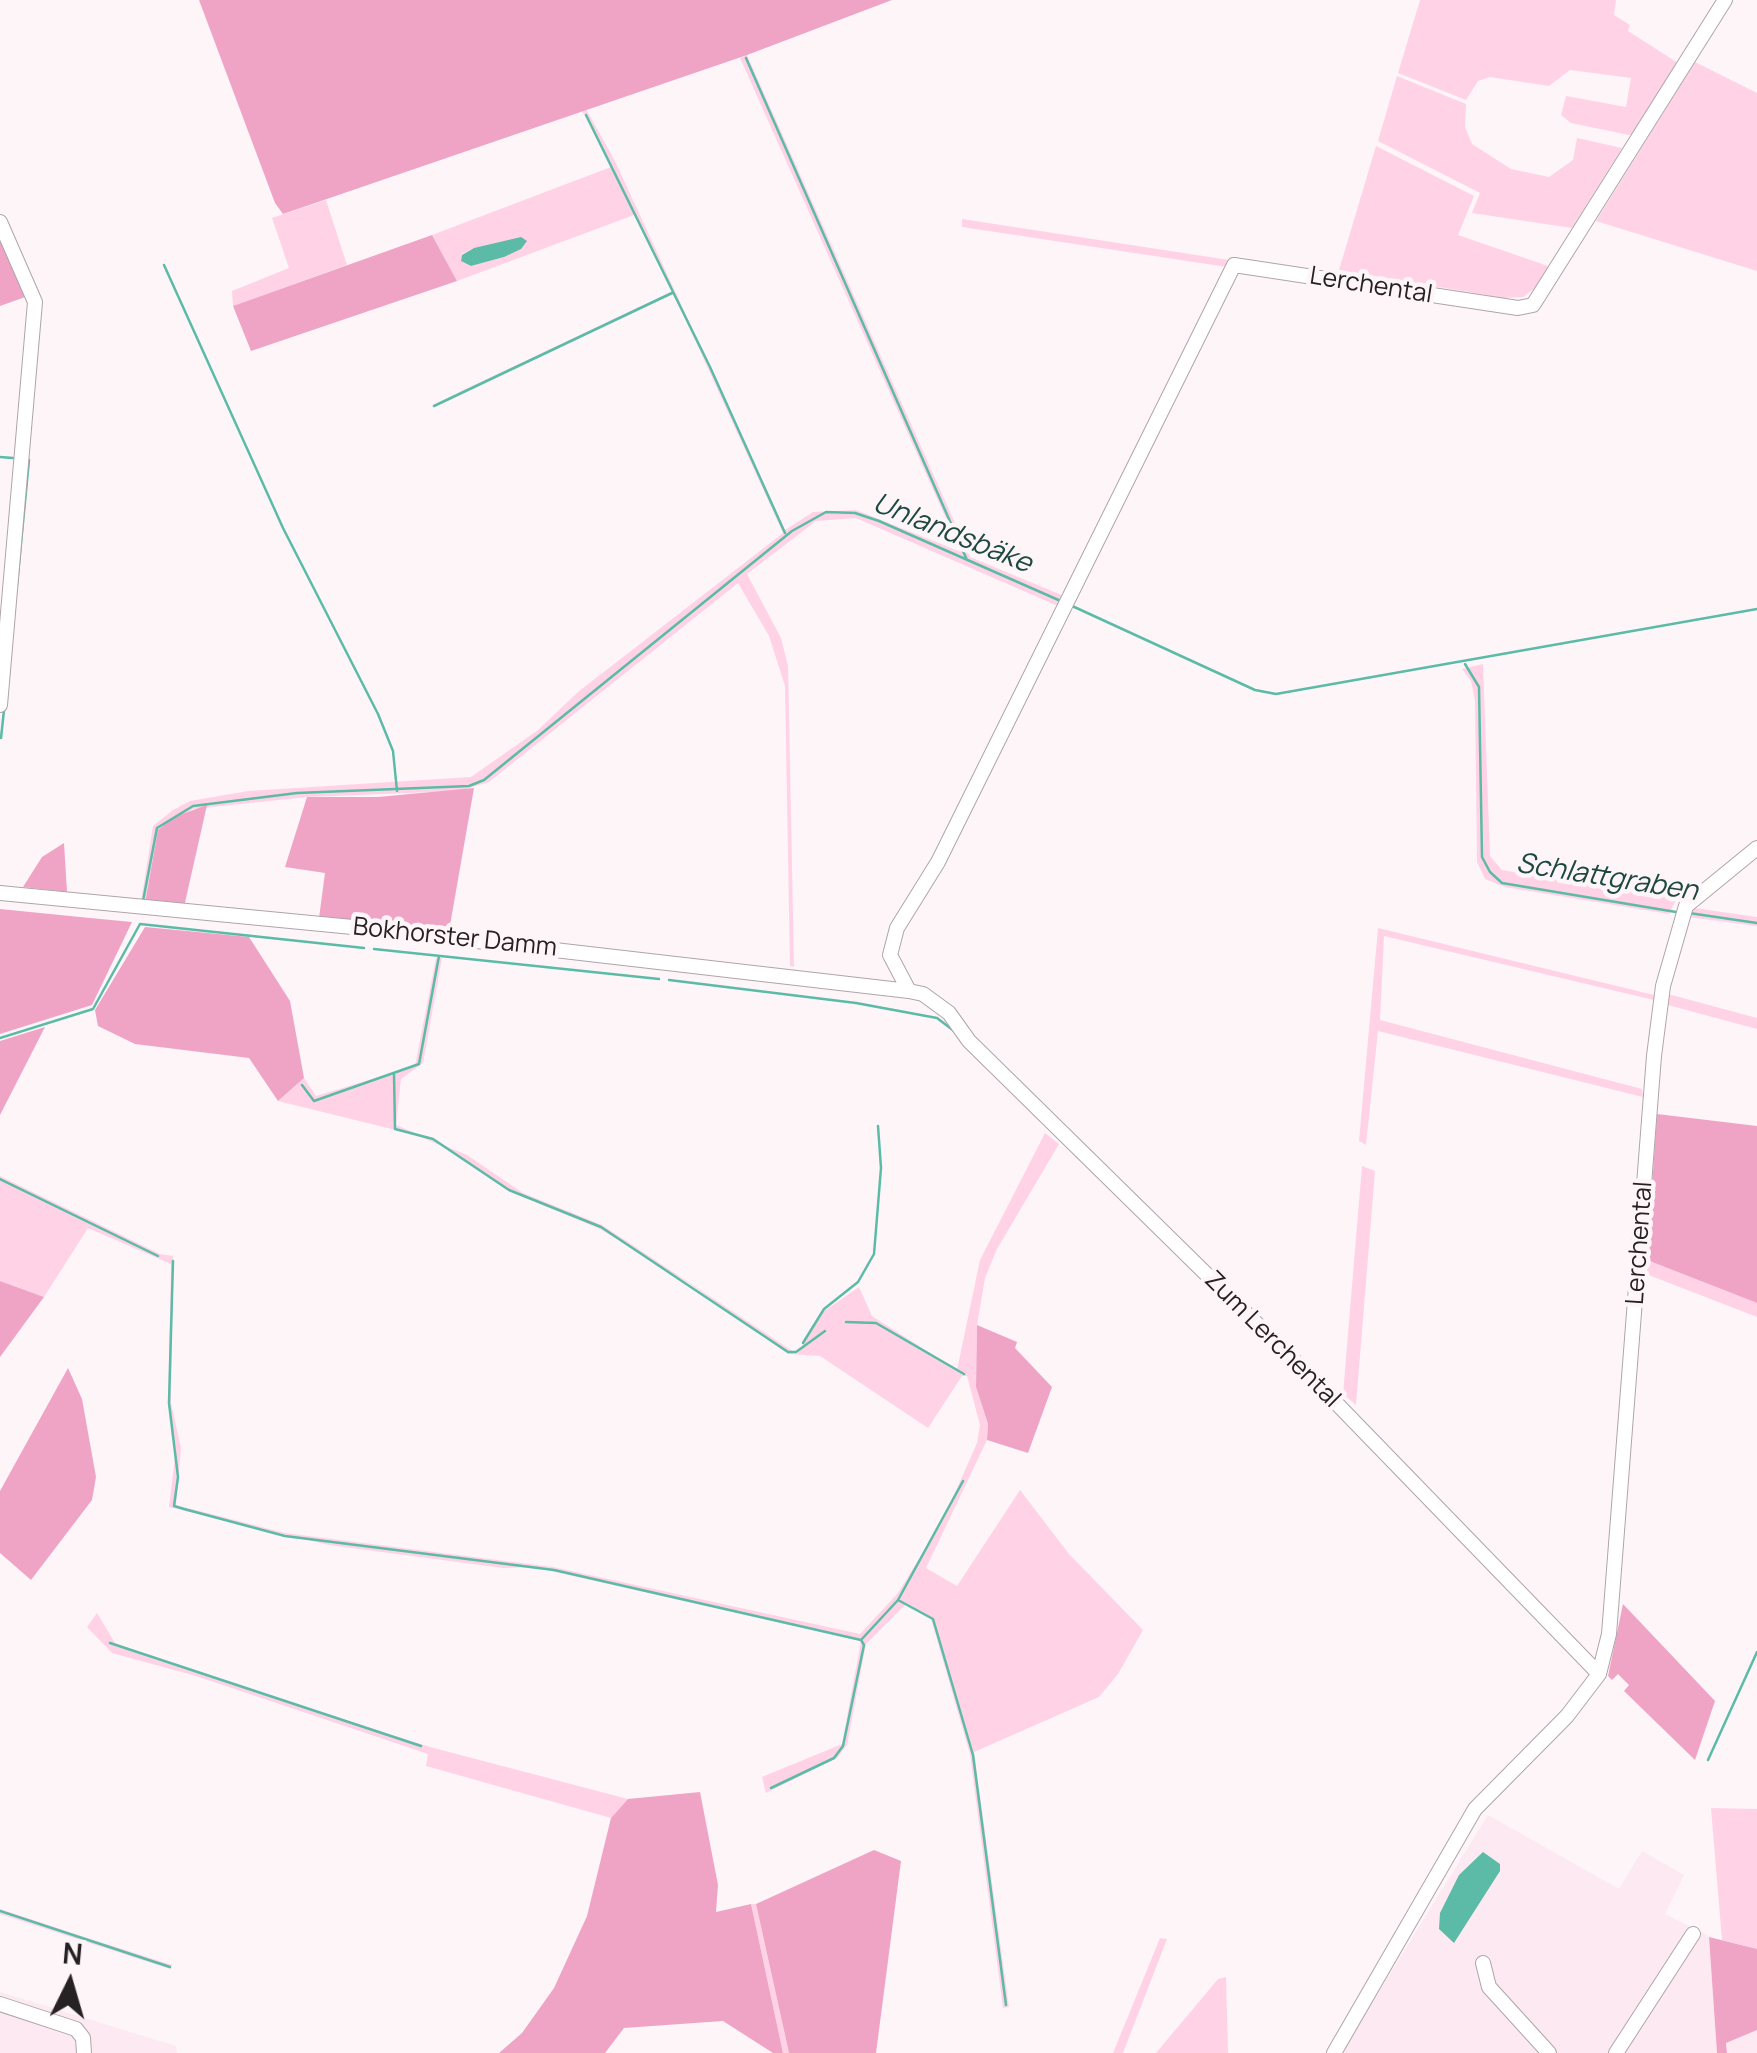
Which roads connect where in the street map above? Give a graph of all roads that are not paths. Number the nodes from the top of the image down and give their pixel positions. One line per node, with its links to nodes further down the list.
1 (1725, 0): 6 (street, Lerchental)
2 (0, 222): 3 (street)
3 (0, 705)
4 (1757, 848): 7 (street, Lerchental)
5 (0, 893): 6 (street, Bokhorster Damm)
6 (909, 990): 7 (street, Zum Lerchental)
7 (1599, 1674): 12 (street)
8 (1693, 1934): 14 (street)
9 (1483, 1963): 13 (street)
10 (0, 2004): 11 (street)
11 (84, 2053)
12 (1334, 2053)
13 (1550, 2053)
14 (1616, 2053)

